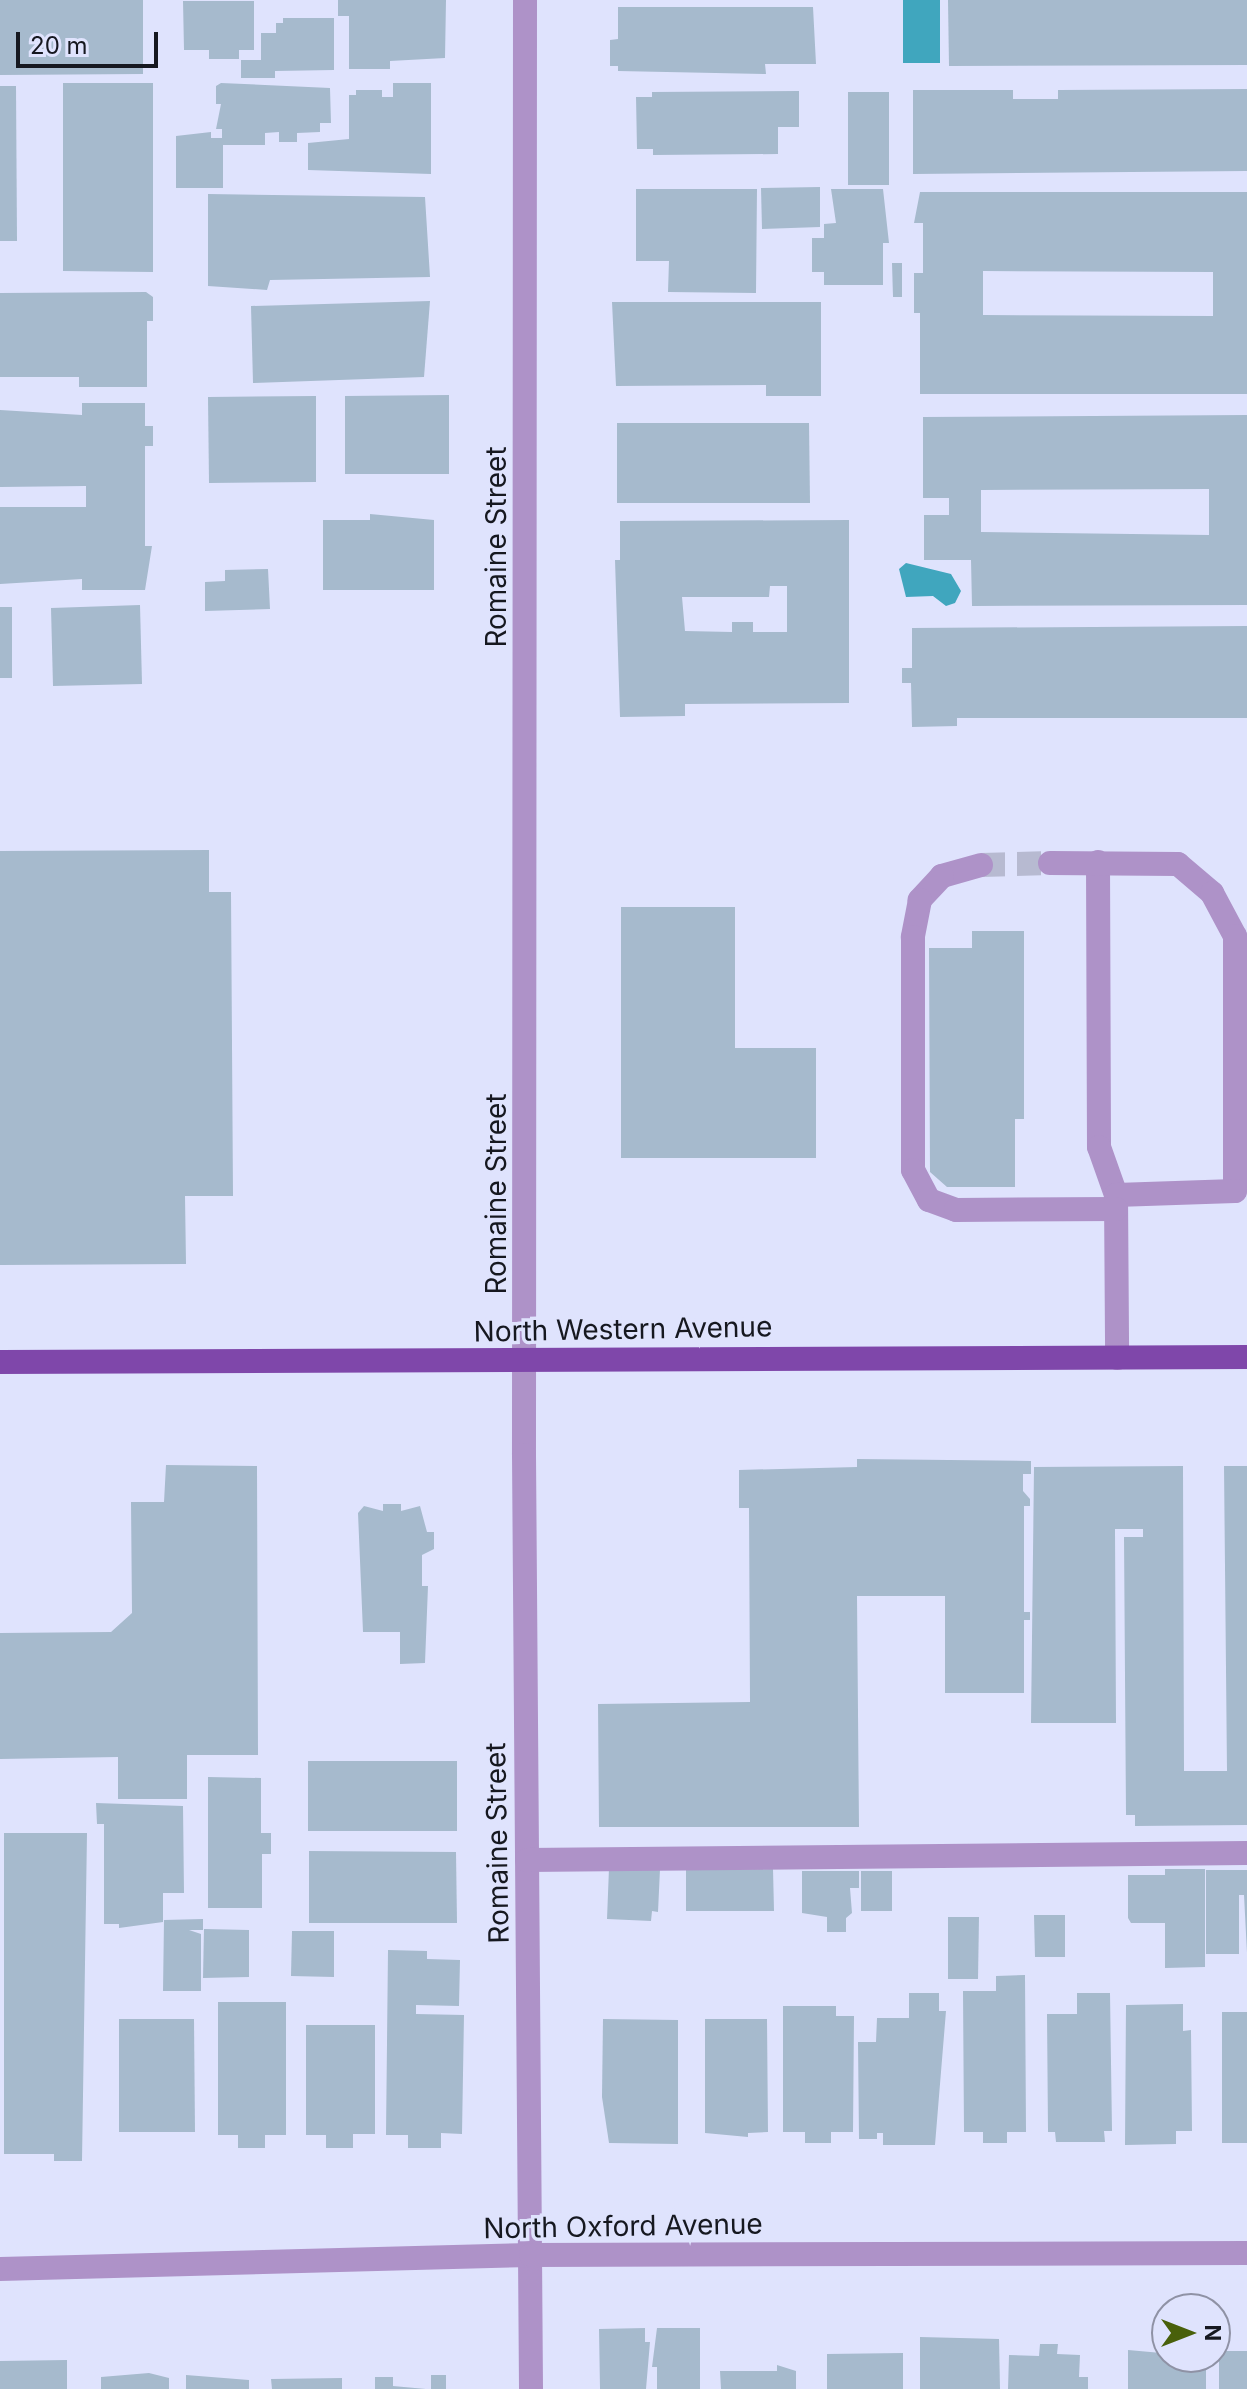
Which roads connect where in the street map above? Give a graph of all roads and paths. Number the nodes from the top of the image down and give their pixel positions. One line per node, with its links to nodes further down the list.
1 (525, 0): 10 (street, Romaine Street)
2 (1098, 862): 3 (street); 5 (street); 6 (street)
3 (1050, 863)
4 (981, 865): 6 (street)
5 (1241, 936): 6 (street)
6 (1116, 1202): 8 (street)
7 (1247, 1357): 8 (main road, North Western Avenue)
8 (1117, 1358): 10 (main road, North Western Avenue)
9 (0, 1362): 10 (main road, North Western Avenue)
10 (525, 1362): 12 (street, Romaine Street)
11 (1247, 1853): 12 (street)
12 (527, 1860): 14 (street, Romaine Street)
13 (1247, 2253): 14 (street, North Oxford Avenue)
14 (531, 2255): 15 (street, North Oxford Avenue); 16 (street, Romaine Street)
15 (0, 2269)
16 (531, 2389)

